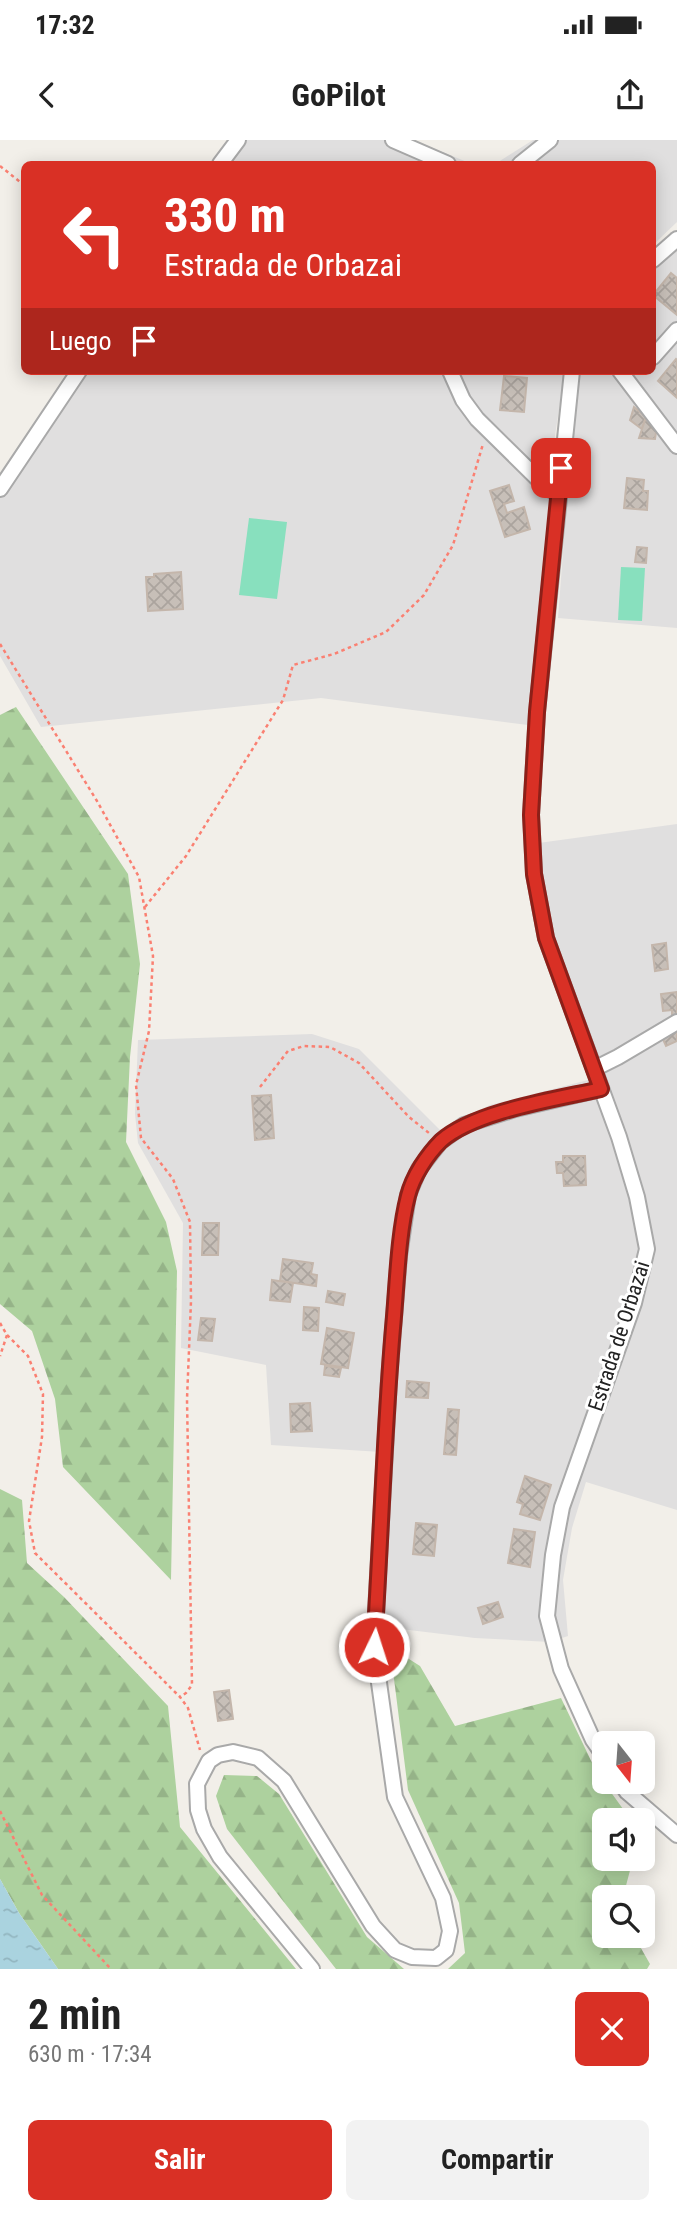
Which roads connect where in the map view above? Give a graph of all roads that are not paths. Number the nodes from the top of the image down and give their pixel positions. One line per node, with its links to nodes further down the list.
1 (238, 140): 4 (street)
2 (393, 140): 5 (street)
3 (550, 140): 6 (street)
4 (222, 161)
5 (441, 161)
6 (525, 161)
7 (677, 239): 8 (street)
8 (656, 257)
9 (677, 330): 10 (street)
10 (656, 353)
11 (76, 375): 16 (street)
12 (452, 375): 17 (street)
13 (572, 375): 17 (street, Estrada de Orbazai)
14 (629, 375): 15 (street)
15 (677, 446)
16 (0, 489)
17 (558, 494): 19 (street, Estrada de Orbazai)
18 (677, 1022): 19 (street)
19 (594, 1069): 20 (street, Estrada de Orbazai)
20 (601, 1089): 21 (street, Estrada de Orbazai); 24 (street)
21 (592, 1738)
22 (629, 1794): 23 (street)
23 (677, 1835)
24 (312, 1969)

